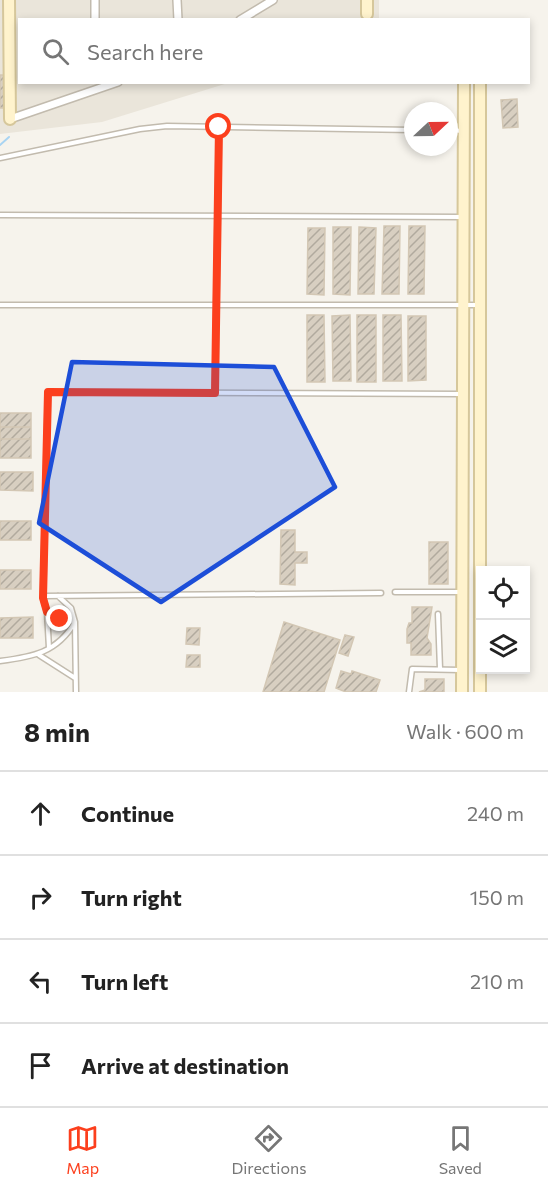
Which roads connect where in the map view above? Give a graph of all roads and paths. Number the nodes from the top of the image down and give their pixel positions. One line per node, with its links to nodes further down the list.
1 (9, 0): 12 (street)
2 (95, 0): 9 (street)
3 (177, 0): 10 (street)
4 (254, 0): 7 (street)
5 (273, 0): 7 (street)
6 (367, 0): 8 (street)
7 (254, 10): 11 (street)
8 (367, 14)
9 (95, 18)
10 (178, 18)
11 (243, 18)
12 (5, 66): 18 (street)
13 (95, 84): 17 (street)
14 (113, 84): 17 (street)
15 (464, 84): 22 (street)
16 (480, 84): 23 (street)
17 (95, 91): 18 (street)
18 (10, 118)
19 (219, 127): 20 (lane); 24 (lane); 26 (lane)
20 (404, 130)
21 (458, 130): 22 (lane)
22 (464, 130): 23 (street); 28 (street)
23 (480, 130): 27 (street)
24 (0, 158)
25 (0, 215): 26 (lane)
26 (217, 215): 28 (lane); 29 (lane)
27 (480, 215): 28 (street); 31 (street)
28 (464, 217): 32 (street)
29 (216, 304): 30 (lane); 32 (lane); 33 (lane)
30 (0, 305)
31 (480, 305): 32 (lane); 34 (street)
32 (464, 306): 35 (street)
33 (215, 393): 35 (lane); 40 (lane)
34 (480, 393): 35 (street); 36 (street)
35 (463, 394): 39 (street)
36 (480, 566)
37 (395, 592): 39 (lane)
38 (381, 593): 41 (lane)
39 (463, 595): 42 (street); 51 (street)
40 (43, 596): 41 (lane); 43 (lane)
41 (58, 596): 46 (lane)
42 (476, 598)
43 (47, 612): 46 (lane); 47 (lane)
44 (438, 614): 50 (lane)
45 (480, 620): 56 (street)
46 (75, 622): 47 (lane); 52 (lane)
47 (49, 648): 48 (lane)
48 (38, 654): 49 (lane); 52 (lane)
49 (0, 661)
50 (440, 669): 51 (lane); 54 (lane)
51 (462, 670): 55 (street)
52 (76, 678): 53 (lane)
53 (76, 692)
54 (409, 692)
55 (462, 692)
56 (480, 692)

